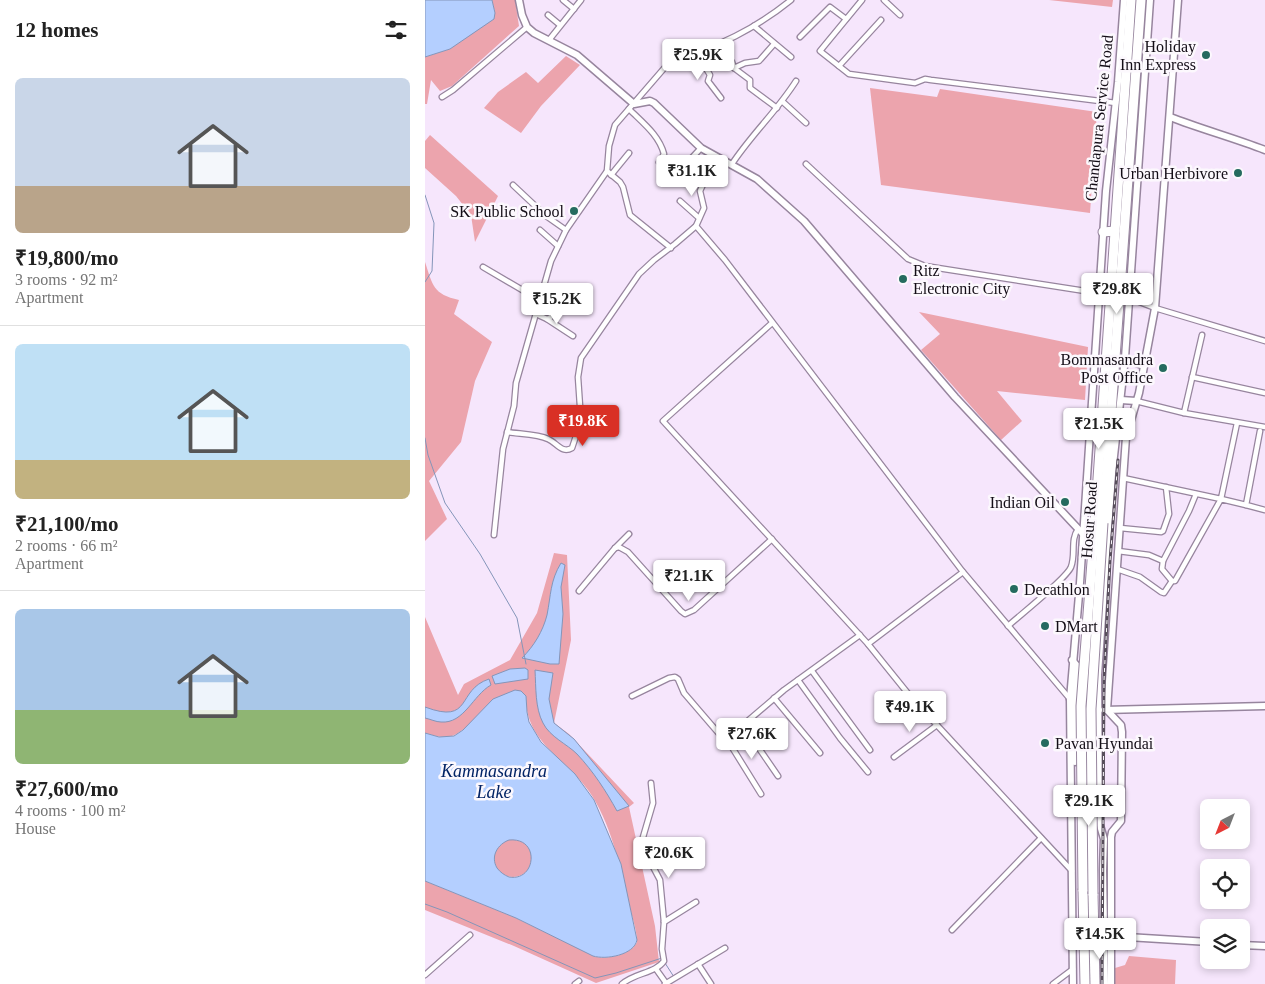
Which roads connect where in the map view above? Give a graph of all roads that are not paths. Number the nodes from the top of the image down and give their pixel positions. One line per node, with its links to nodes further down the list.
1 (519, 0): 19 (street)
2 (563, 0): 12 (street)
3 (581, 0): 12 (street)
4 (791, 0): 18 (street)
5 (862, 0): 15 (street)
6 (884, 0): 14 (street)
7 (1123, 0): 32 (street, Chandapura Service Road)
8 (1131, 0): 52 (highway, Hosur Road)
9 (1141, 0): 87 (highway, Hosur Road)
10 (1150, 0): 59 (street)
11 (1177, 0): 35 (street)
12 (574, 8): 17 (street)
13 (548, 15): 17 (street)
14 (900, 16)
15 (846, 18): 20 (street); 26 (street)
16 (881, 20): 26 (street)
17 (560, 25): 21 (street)
18 (754, 26): 22 (street); 23 (street)
19 (527, 27): 21 (street); 29 (street)
20 (800, 37)
21 (549, 40): 33 (street)
22 (717, 43): 24 (street); 27 (street)
23 (774, 44): 25 (street); 27 (street)
24 (696, 52): 30 (street); 33 (street)
25 (791, 57)
26 (839, 66): 32 (street)
27 (734, 68): 34 (street)
28 (796, 81): 31 (street)
29 (442, 97)
30 (721, 98)
31 (783, 102): 34 (street); 36 (street)
32 (1116, 103): 53 (street, Chandapura Service Road)
33 (632, 107): 37 (street); 40 (street); 43 (street)
34 (777, 108): 41 (street)
35 (1170, 116): 38 (street); 61 (street)
36 (806, 123)
37 (701, 148): 41 (street); 45 (street)
38 (1265, 150)
39 (629, 153): 43 (street)
40 (659, 162)
41 (732, 164): 89 (street)
42 (806, 164): 57 (street)
43 (609, 173): 51 (street); 55 (street)
44 (707, 176): 48 (street)
45 (673, 178)
46 (513, 185): 51 (street)
47 (680, 201): 48 (street)
48 (699, 218): 49 (street)
49 (696, 226): 55 (street); 64 (street)
50 (540, 230): 54 (street)
51 (566, 230): 54 (street)
52 (1115, 232): 53 (highway); 87 (highway, Hosur Road)
53 (1102, 235): 57 (street, Chandapura Service Road)
54 (558, 246): 60 (street)
55 (671, 248): 78 (street)
56 (483, 267): 60 (street)
57 (1098, 293): 89 (street, Chandapura Service Road)
58 (560, 297): 63 (street)
59 (1129, 298): 61 (street); 68 (street)
60 (541, 301): 62 (street)
61 (1155, 308): 67 (street); 69 (street)
62 (536, 314): 63 (street); 78 (street)
63 (547, 319): 66 (street)
64 (772, 323): 92 (street); 97 (street)
65 (1202, 335): 70 (street)
66 (573, 336)
67 (1265, 341)
68 (1125, 358): 69 (street); 72 (street)
69 (1144, 366): 73 (street)
70 (1192, 377): 71 (street); 74 (street)
71 (1265, 393)
72 (1121, 400): 73 (street); 79 (street)
73 (1136, 401): 74 (street); 80 (street)
74 (1184, 413): 75 (street)
75 (1237, 423): 76 (street); 84 (street)
76 (1265, 427)
77 (1260, 431): 85 (street)
78 (507, 432): 91 (street)
79 (1117, 436): 80 (street); 106 (street)
80 (1126, 437): 81 (street)
81 (1123, 478): 82 (street); 88 (street)
82 (1166, 487): 83 (street); 88 (street)
83 (1196, 494): 84 (street); 95 (street)
84 (1221, 500): 85 (street); 98 (street)
85 (1246, 505): 86 (street)
86 (1265, 510)
87 (1099, 523): 145 (highway, Hosur Road, bridge); 146 (highway, Hosur Road, bridge)
88 (1120, 528): 94 (street)
89 (1080, 532): 100 (street); 103 (street, Chandapura Service Road)
90 (629, 534): 93 (street)
91 (494, 536)
92 (772, 539): 93 (street); 101 (street)
93 (615, 548): 99 (street)
94 (1118, 551): 95 (street); 96 (street)
95 (1163, 561): 98 (street)
96 (1117, 569): 98 (street); 113 (street)
97 (963, 572): 100 (street); 102 (street)
98 (1172, 581)
99 (579, 591)
100 (1008, 626): 110 (street)
101 (860, 635): 102 (street); 104 (street)
102 (868, 644): 115 (street)
103 (1073, 660): 105 (street); 110 (street, Chandapura Service Road)
104 (812, 670): 107 (street); 117 (street)
105 (1077, 672): 106 (street); 110 (street)
106 (1098, 675): 112 (street)
107 (798, 680): 109 (street); 120 (street)
108 (632, 696): 116 (street)
109 (774, 698): 114 (street); 118 (street)
110 (1072, 700): 112 (street); 125 (street)
111 (1265, 706): 113 (street)
112 (1098, 709): 113 (street); 127 (street)
113 (1107, 710): 127 (street)
114 (743, 725): 116 (street); 121 (street)
115 (937, 725): 119 (street); 124 (street)
116 (725, 736): 123 (street)
117 (870, 750)
118 (820, 753)
119 (894, 757)
120 (868, 772)
121 (778, 776)
122 (651, 783): 128 (street)
123 (761, 794)
124 (1041, 838): 125 (street); 129 (street)
125 (1072, 872): 138 (street)
126 (696, 902): 128 (street)
127 (1107, 916): 131 (street); 147 (street)
128 (664, 922): 137 (street)
129 (952, 930)
130 (470, 935): 139 (street)
131 (1111, 936): 132 (street); 148 (street)
132 (1200, 941)
133 (1250, 945): 134 (street)
134 (1265, 946)
135 (725, 948): 136 (street)
136 (698, 964): 141 (street); 142 (street)
137 (656, 968): 140 (street); 141 (street)
138 (1073, 969): 143 (street); 144 (street)
139 (425, 975)
140 (622, 984)
141 (666, 984)
142 (711, 984)
143 (1053, 984)
144 (1073, 984)
145 (1085, 984)
146 (1095, 984)
147 (1105, 984)
148 (1111, 984)

